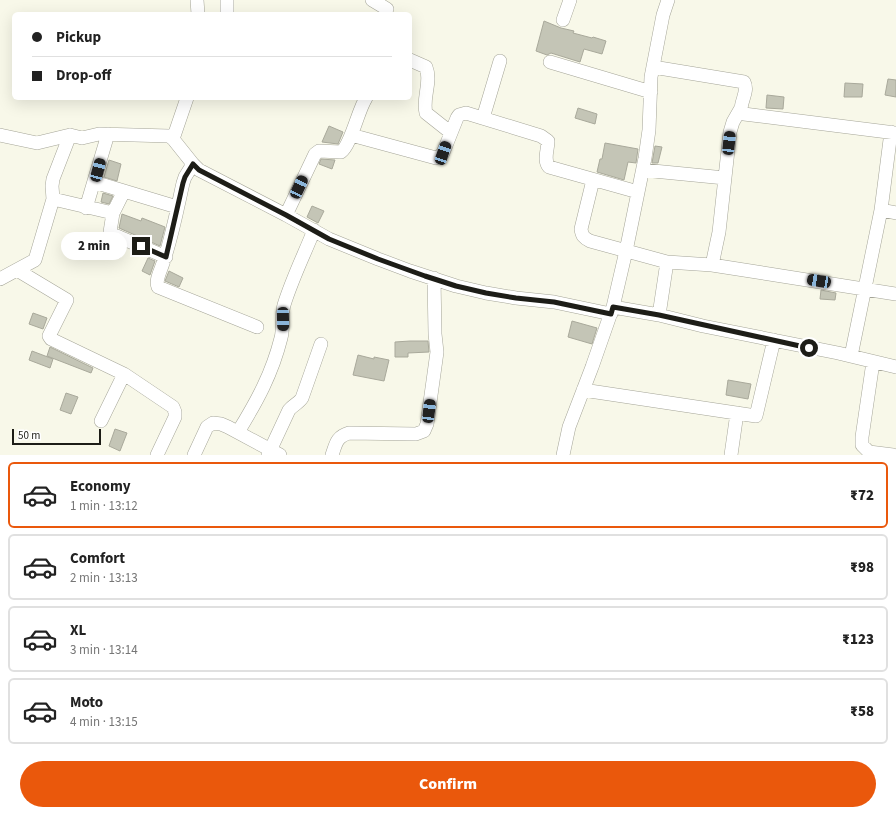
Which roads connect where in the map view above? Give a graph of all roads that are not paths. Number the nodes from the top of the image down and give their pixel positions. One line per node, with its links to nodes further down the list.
1 (197, 0): 7 (street)
2 (227, 0): 8 (street)
3 (372, 0): 6 (street)
4 (570, 0): 9 (street)
5 (668, 0): 13 (street)
6 (388, 8)
7 (198, 12)
8 (227, 12)
9 (563, 20)
10 (412, 61): 19 (street)
11 (500, 61): 18 (street)
12 (550, 62): 14 (street)
13 (653, 67): 14 (street); 17 (street)
14 (651, 92): 27 (street)
15 (186, 100): 25 (street)
16 (365, 100): 24 (street)
17 (741, 108): 20 (street); 28 (street)
18 (484, 118): 19 (street); 29 (street)
19 (450, 132): 24 (street)
20 (893, 132): 36 (street)
21 (108, 134): 23 (street); 25 (street); 30 (street)
22 (0, 135): 23 (street)
23 (70, 135): 33 (street)
24 (351, 135): 39 (street)
25 (173, 139): 26 (street)
26 (193, 164): 34 (street); 39 (street)
27 (643, 170): 28 (street); 32 (street)
28 (725, 178): 44 (street)
29 (593, 180): 32 (street); 41 (street)
30 (94, 182): 31 (street); 35 (street)
31 (124, 191): 34 (street); 37 (street)
32 (638, 192): 41 (street)
33 (53, 199): 35 (street); 45 (street)
34 (177, 207): 42 (street)
35 (86, 208): 37 (street)
36 (881, 210): 38 (street); 48 (street)
37 (113, 213): 42 (street)
38 (896, 213)
39 (286, 215): 40 (street)
40 (314, 230): 46 (street); 62 (street)
41 (626, 251): 43 (street); 50 (street)
42 (166, 257): 52 (street)
43 (667, 262): 44 (street); 51 (street)
44 (712, 264): 48 (street)
45 (17, 270): 47 (street); 58 (street)
46 (434, 278): 50 (street); 66 (street)
47 (0, 279)
48 (865, 288): 49 (street); 55 (street)
49 (896, 294)
50 (612, 310): 51 (street); 59 (street)
51 (659, 315): 53 (street)
52 (257, 327)
53 (774, 340): 55 (street); 60 (street)
54 (321, 344): 63 (street)
55 (850, 356): 56 (street)
56 (873, 362): 57 (street); 69 (street)
57 (896, 367)
58 (124, 374): 61 (street); 64 (street)
59 (583, 390): 60 (street); 67 (street)
60 (737, 413): 68 (street)
61 (101, 421)
62 (238, 432): 63 (street); 65 (street)
63 (273, 453)
64 (157, 455)
65 (194, 455)
66 (332, 455)
67 (563, 455)
68 (731, 455)
69 (894, 455)

